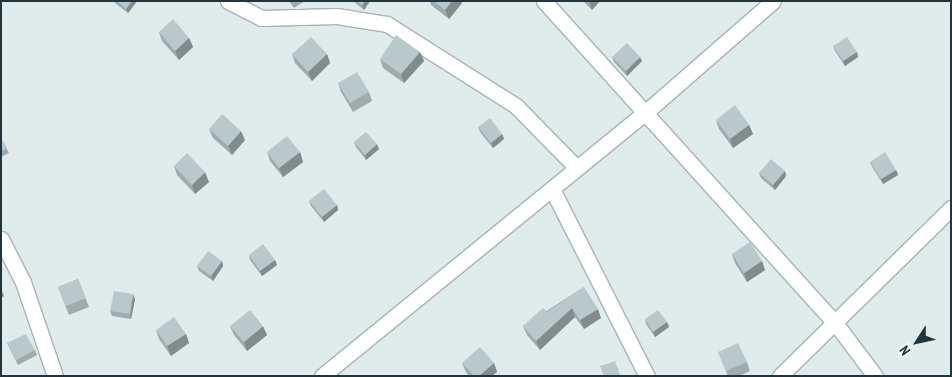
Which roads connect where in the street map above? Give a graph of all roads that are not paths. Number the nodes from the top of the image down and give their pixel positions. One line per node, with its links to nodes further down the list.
1 (228, 1): 5 (street)
2 (544, 1): 4 (street)
3 (773, 1): 4 (street)
4 (647, 111): 5 (street); 9 (street)
5 (575, 166): 6 (street)
6 (552, 189): 11 (street); 12 (street)
7 (951, 208): 9 (street)
8 (1, 239): 10 (street)
9 (836, 324): 13 (street); 14 (street)
10 (55, 376)
11 (322, 376)
12 (647, 376)
13 (780, 376)
14 (875, 376)

